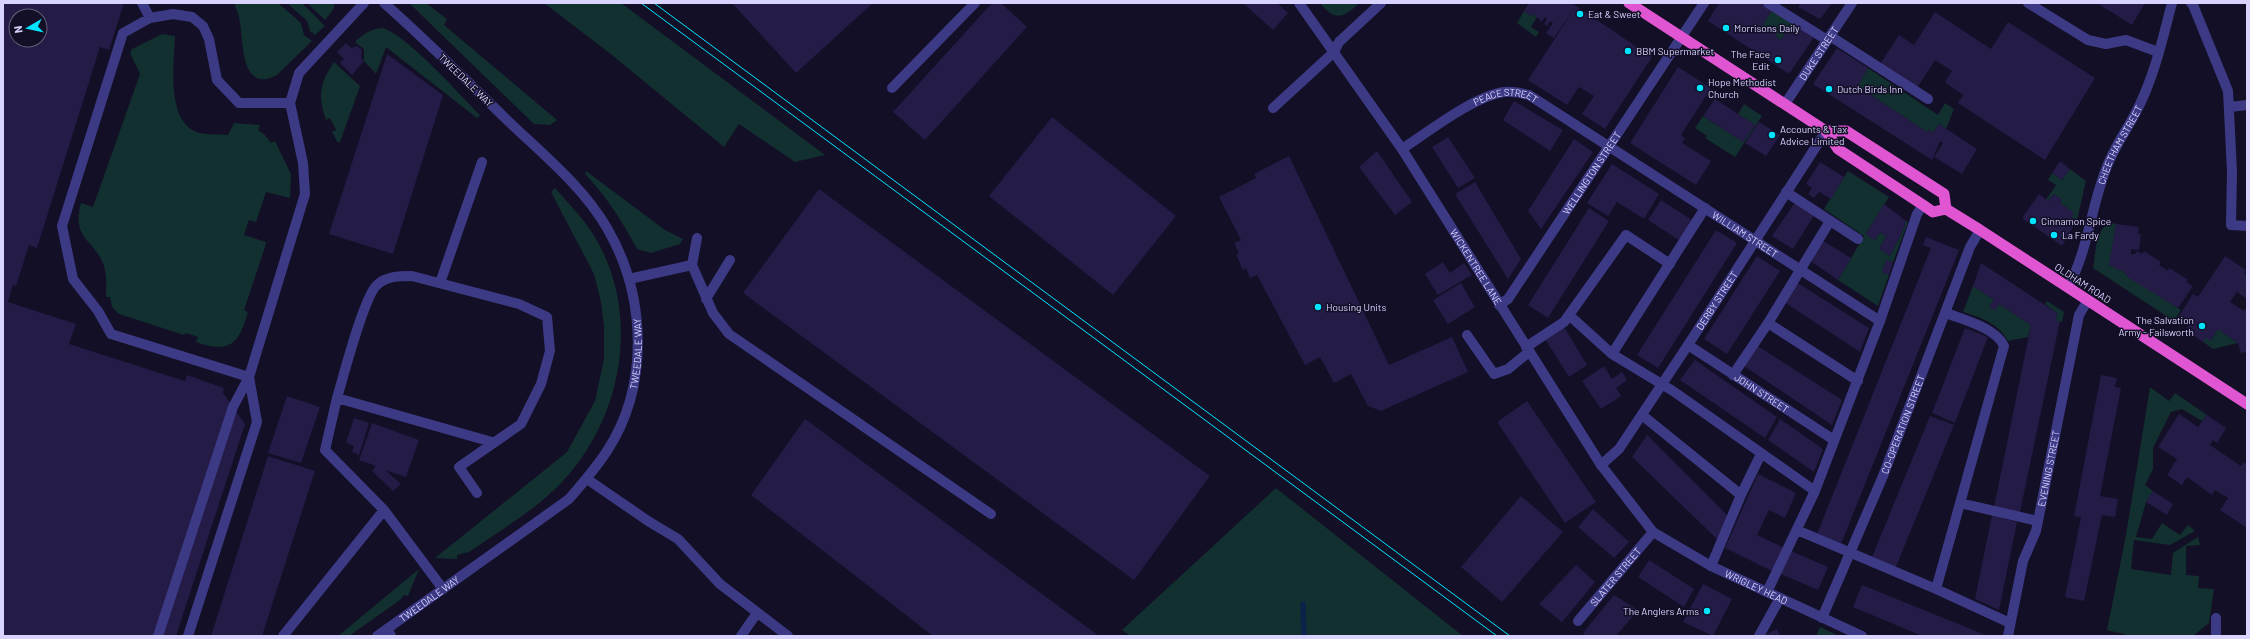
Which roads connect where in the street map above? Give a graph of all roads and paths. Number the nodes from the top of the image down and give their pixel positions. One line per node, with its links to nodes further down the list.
1 (142, 3): 14 (street)
2 (364, 3): 21 (street)
3 (384, 3): 44 (street, TWEEDALE WAY)
4 (975, 3): 19 (street)
5 (1299, 3): 17 (street, WICKENTREE LANE)
6 (1381, 3): 17 (street)
7 (1629, 3): 15 (highway, OLDHAM ROAD)
8 (1704, 3): 15 (street, WELLINGTON STREET)
9 (1852, 3): 16 (street, DUKE STREET)
10 (2028, 3): 18 (street)
11 (2172, 3): 18 (street, CHEETHAM STREET)
12 (2191, 3): 24 (street)
13 (1774, 4): 16 (street)
14 (150, 18): 21 (street); 59 (street)
15 (1681, 37): 22 (highway, OLDHAM ROAD); 27 (street, WELLINGTON STREET)
16 (1829, 38): 20 (street); 22 (street, DUKE STREET)
17 (1334, 52): 25 (street); 28 (street, WICKENTREE LANE)
18 (2158, 52): 46 (street, CHEETHAM STREET)
19 (892, 88)
20 (1928, 99)
21 (290, 103): 59 (street)
22 (1785, 104): 26 (highway, OLDHAM ROAD)
23 (2247, 105): 24 (street)
24 (2230, 107): 35 (street)
25 (1273, 108)
26 (1826, 130): 30 (street, DERBY STREET); 31 (highway, OLDHAM ROAD); 33 (highway, OLDHAM ROAD)
27 (1610, 147): 28 (street, PEACE STREET); 32 (street, WILLIAM STREET); 49 (street, WELLINGTON STREET)
28 (1402, 149): 49 (street, WICKENTREE LANE)
29 (482, 162): 45 (street)
30 (1786, 192): 34 (street); 39 (street, DERBY STREET)
31 (1923, 205): 33 (highway, OLDHAM ROAD); 52 (street)
32 (1705, 208): 39 (street, WILLIAM STREET); 41 (street)
33 (1946, 209): 36 (highway, OLDHAM ROAD)
34 (1830, 221): 38 (street); 43 (street)
35 (2247, 226)
36 (1980, 230): 46 (highway, OLDHAM ROAD); 50 (street, CO-OPERATION STREET)
37 (697, 238): 42 (street)
38 (1858, 239)
39 (1755, 240): 43 (street, WILLIAM STREET); 55 (street, DERBY STREET)
40 (730, 260): 47 (street)
41 (1670, 264): 51 (street); 57 (street)
42 (692, 265): 44 (street); 47 (street)
43 (1801, 270): 52 (street, WILLIAM STREET); 53 (street)
44 (629, 280): 69 (street, TWEEDALE WAY)
45 (440, 283): 62 (street); 66 (street)
46 (2068, 287): 48 (highway, OLDHAM ROAD)
47 (706, 299): 75 (street)
48 (2088, 300): 63 (highway, OLDHAM ROAD); 76 (street, EVENING STREET)
49 (1499, 305): 56 (street, WICKENTREE LANE)
50 (1946, 313): 73 (street); 79 (street, CO-OPERATION STREET)
51 (1569, 315): 56 (street); 57 (street)
52 (1880, 321): 60 (street)
53 (1768, 323): 58 (street); 60 (street)
54 (1467, 335): 56 (street)
55 (1688, 345): 58 (street, JOHN STREET); 61 (street, DERBY STREET)
56 (1527, 349): 68 (street, WICKENTREE LANE)
57 (1612, 354): 61 (street)
58 (1733, 375): 65 (street, JOHN STREET)
59 (249, 377): 91 (street); 92 (street)
60 (1858, 381): 65 (street)
61 (1662, 385): 64 (street, DERBY STREET); 67 (street)
62 (337, 398): 66 (street); 74 (street)
63 (2247, 404)
64 (1642, 416): 68 (street, DERBY STREET); 72 (street)
65 (1834, 440): 70 (street)
66 (492, 442): 71 (street)
67 (1761, 454): 70 (street); 72 (street)
68 (1601, 465): 78 (street, WICKENTREE LANE)
69 (587, 479): 81 (street, TWEEDALE WAY); 85 (street)
70 (1815, 491): 77 (street)
71 (477, 493)
72 (1741, 495): 80 (street)
73 (1960, 503): 76 (street); 82 (street)
74 (384, 510): 81 (street); 93 (street)
75 (991, 514)
76 (2038, 521): 89 (street, EVENING STREET)
77 (1797, 530): 79 (street); 83 (street)
78 (1653, 532): 80 (street, WRIGLEY HEAD); 88 (street, SLATER STREET)
79 (1850, 554): 82 (street); 86 (street, CO-OPERATION STREET)
80 (1711, 566): 83 (street, WRIGLEY HEAD)
81 (443, 589): 90 (street, TWEEDALE WAY)
82 (1936, 589): 89 (street)
83 (1767, 592): 84 (street, WRIGLEY HEAD)
84 (1780, 598): 86 (street, WRIGLEY HEAD); 97 (street)
85 (757, 613): 95 (street); 96 (street)
86 (1822, 618): 98 (street, WRIGLEY HEAD)
87 (2216, 618): 100 (street)
88 (1578, 621)
89 (2010, 623): 99 (street, EVENING STREET)
90 (389, 633): 94 (street, TWEEDALE WAY)
91 (158, 636)
92 (188, 636)
93 (283, 636)
94 (377, 636)
95 (741, 636)
96 (788, 636)
97 (1759, 636)
98 (1862, 636)
99 (2008, 636)
100 (2216, 636)

